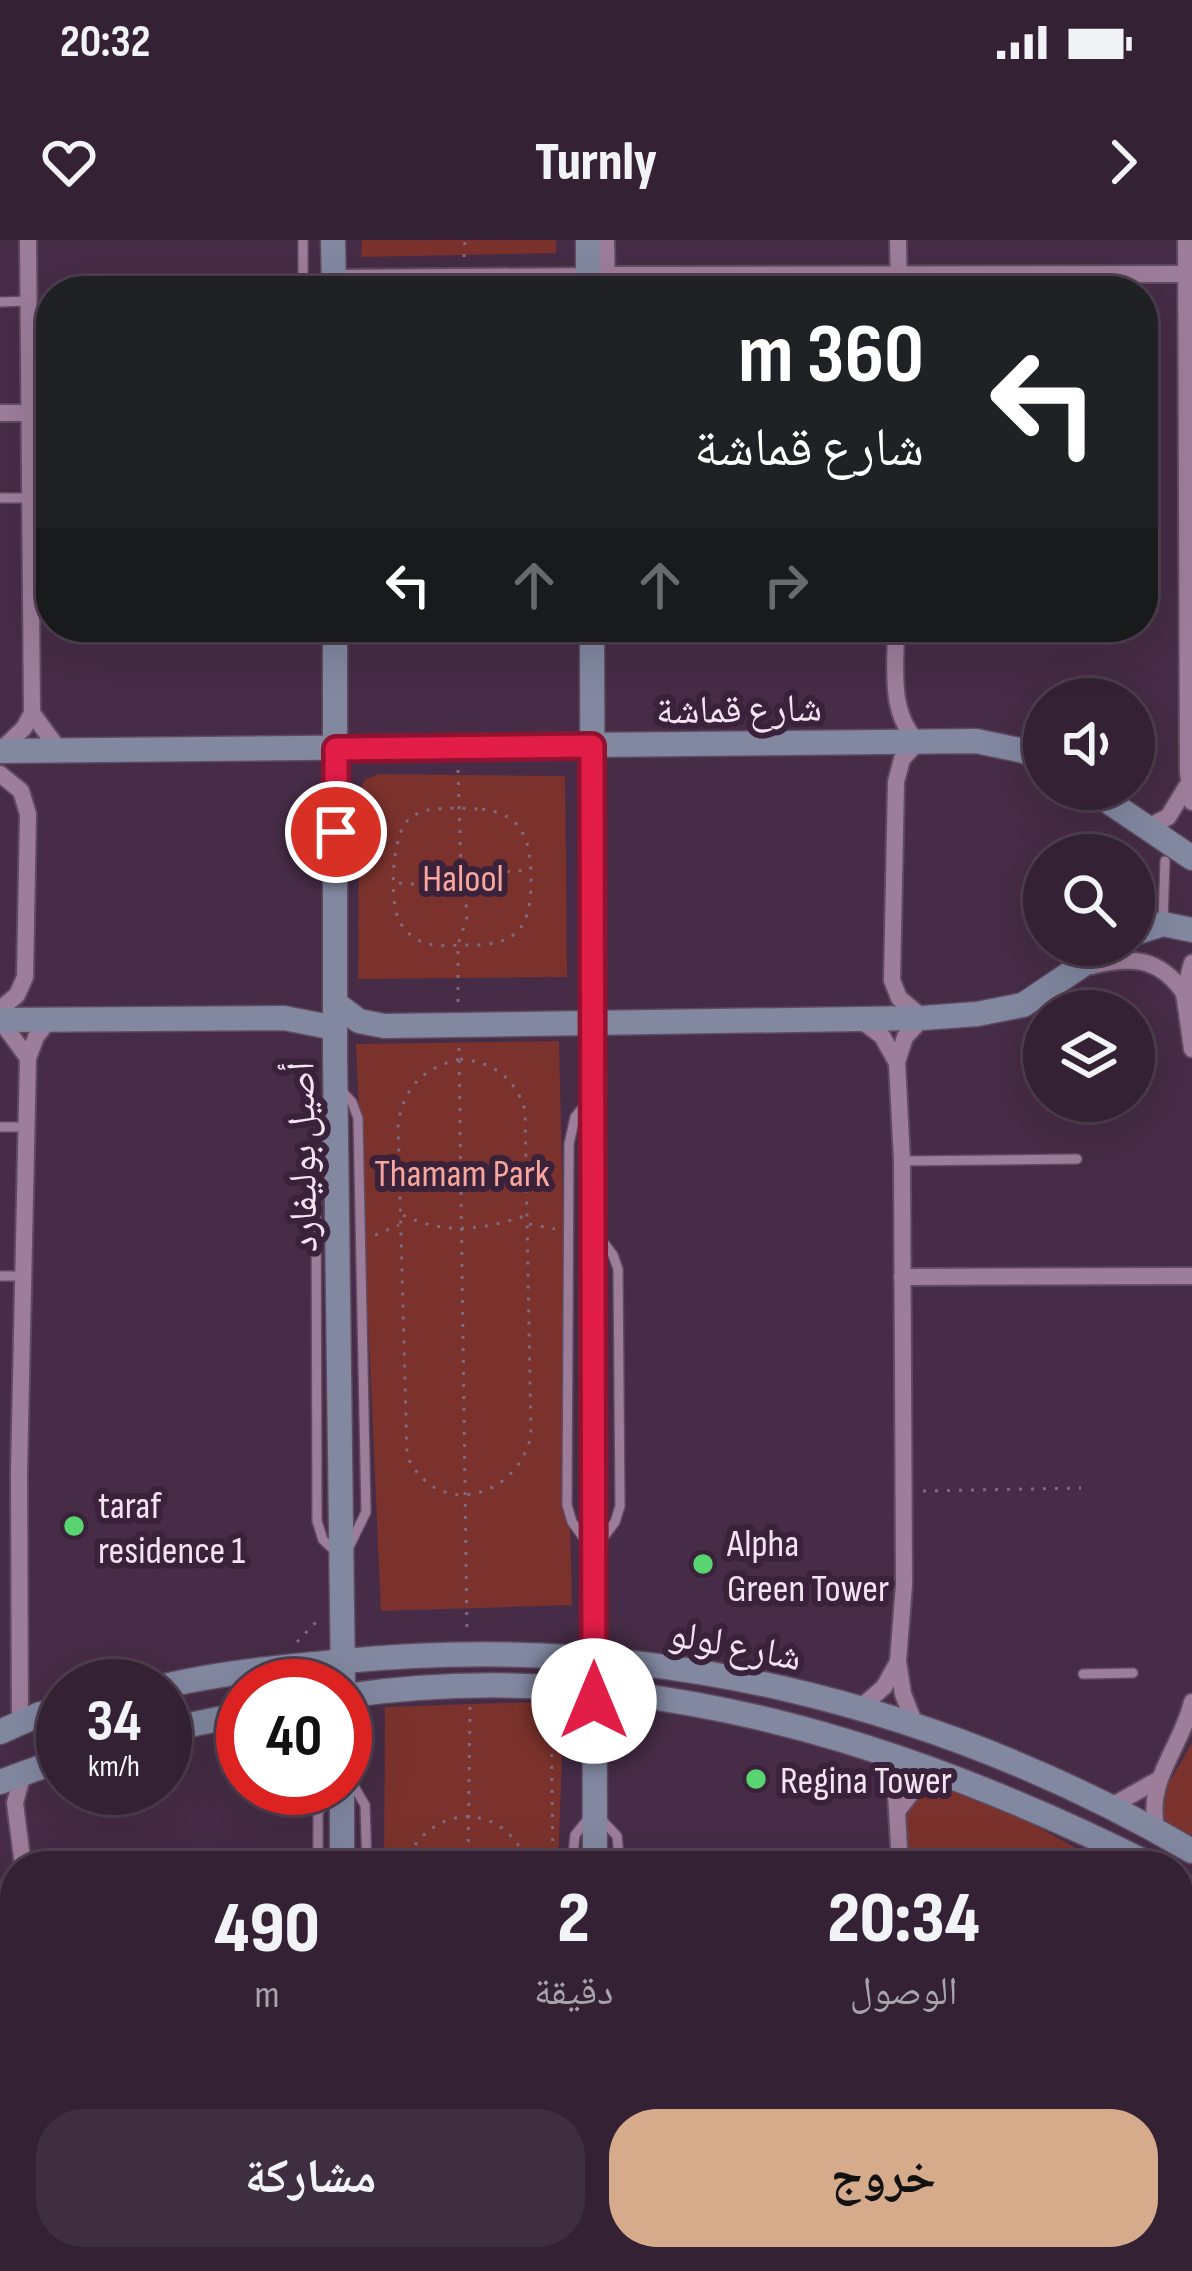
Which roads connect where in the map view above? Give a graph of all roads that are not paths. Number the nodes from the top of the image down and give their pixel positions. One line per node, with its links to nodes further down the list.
1 (28, 240): 16 (street)
2 (303, 240): 9 (lane)
3 (333, 240): 10 (street)
4 (588, 240): 11 (street)
5 (606, 240): 12 (street)
6 (898, 240): 13 (street)
7 (1186, 240): 8 (street)
8 (1189, 274): 14 (street); 19 (street)
9 (303, 276)
10 (334, 276)
11 (596, 276)
12 (598, 276)
13 (899, 276)
14 (1125, 276)
15 (0, 302): 16 (lane)
16 (28, 302): 17 (street)
17 (28, 325): 18 (lane); 21 (street)
18 (36, 325)
19 (1189, 388): 39 (street)
20 (0, 413): 21 (street)
21 (29, 413): 22 (street)
22 (29, 435): 23 (lane); 25 (street)
23 (36, 435)
24 (0, 498): 25 (lane)
25 (30, 498): 30 (street)
26 (335, 642): 34 (street, أصيل بوليفارد)
27 (592, 642): 33 (street)
28 (896, 642): 29 (street)
29 (897, 704): 31 (street); 32 (street)
30 (32, 713): 35 (street); 36 (street)
31 (874, 742): 32 (street, شارع قماشة); 33 (street, شارع قماشة)
32 (918, 742): 37 (street, شارع قماشة); 53 (street)
33 (592, 746): 34 (street, شارع قماشة); 57 (street)
34 (336, 749): 35 (street, شارع قماشة); 52 (street, أصيل بوليفارد)
35 (59, 750): 36 (street, شارع قماشة)
36 (0, 751)
37 (1023, 752)
38 (0, 774): 51 (street)
39 (1190, 783): 41 (street)
40 (1120, 810): 41 (street)
41 (1146, 828): 42 (street)
42 (1192, 858)
43 (1165, 861): 44 (lane)
44 (1163, 924): 45 (street); 46 (street)
45 (1155, 926)
46 (1192, 930)
47 (1192, 964): 50 (street)
48 (1082, 966): 49 (street)
49 (1079, 968): 50 (street); 53 (street)
50 (1184, 993): 58 (street)
51 (0, 1009)
52 (335, 1016): 56 (street); 57 (street); 61 (street, أصيل بوليفارد)
53 (923, 1018): 54 (street); 60 (street)
54 (858, 1019): 57 (street); 60 (street)
55 (0, 1020): 56 (street); 59 (street)
56 (49, 1020): 59 (street)
57 (591, 1022): 76 (street)
58 (1192, 1049)
59 (28, 1058): 64 (street)
60 (897, 1062): 66 (street)
61 (335, 1085): 62 (street, أصيل بوليفارد); 75 (lane)
62 (336, 1115): 71 (lane); 74 (street, أصيل بوليفارد)
63 (0, 1127): 64 (lane)
64 (28, 1127): 68 (street)
65 (1077, 1159): 66 (lane)
66 (902, 1160): 70 (street)
67 (0, 1276): 68 (lane)
68 (24, 1276): 73 (street)
69 (1192, 1276): 70 (street)
70 (902, 1277): 78 (street)
71 (316, 1377): 74 (street); 75 (lane)
72 (0, 1382): 73 (street)
73 (21, 1382): 87 (street)
74 (341, 1400): 75 (street, أصيل بوليفارد)
75 (343, 1557): 77 (street, أصيل بوليفارد)
76 (594, 1656): 79 (street, شارع لولو); 82 (street); 85 (street, شارع لولو)
77 (342, 1659)
78 (898, 1661): 85 (street); 86 (street)
79 (372, 1669)
80 (1133, 1673): 81 (lane)
81 (1083, 1674)
82 (594, 1687): 83 (street, شارع لولو); 88 (street, شارع لولو); 94 (street)
83 (372, 1693)
84 (1192, 1702): 90 (street)
85 (861, 1707): 86 (street, شارع لولو)
86 (914, 1722): 92 (street, شارع لولو)
87 (10, 1727)
88 (874, 1749): 89 (street, شارع لولو); 93 (street)
89 (940, 1772): 93 (street); 107 (street, شارع لولو)
90 (1156, 1780): 92 (street); 98 (street)
91 (10, 1787): 99 (street)
92 (1108, 1808): 98 (street, شارع لولو)
93 (898, 1810): 106 (street)
94 (595, 1814): 103 (lane); 104 (street); 105 (lane)
95 (318, 1815): 100 (lane)
96 (342, 1815): 101 (street)
97 (365, 1815): 102 (lane)
98 (1157, 1831): 108 (street, شارع لولو)
99 (20, 1851)
100 (318, 1851)
101 (342, 1851)
102 (367, 1851)
103 (573, 1851)
104 (595, 1851)
105 (619, 1851)
106 (900, 1851)
107 (1122, 1851)
108 (1192, 1851)

